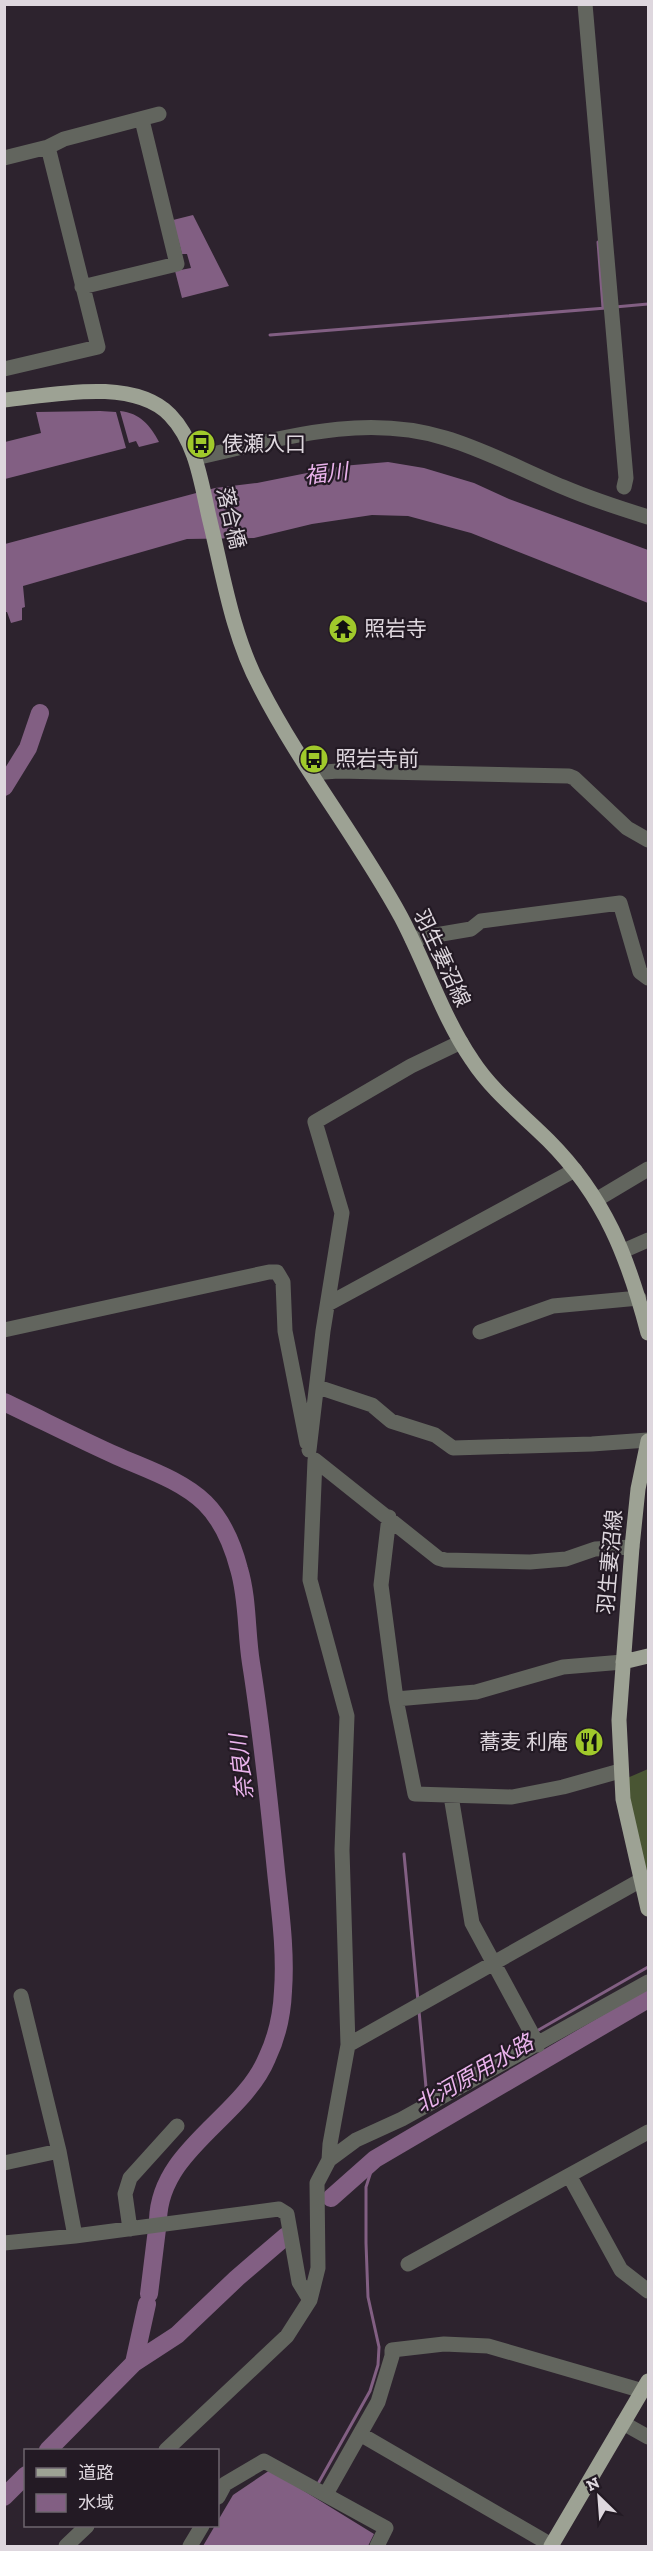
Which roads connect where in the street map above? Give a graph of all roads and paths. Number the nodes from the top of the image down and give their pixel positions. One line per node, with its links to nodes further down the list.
1 (585, 4): 10 (street)
2 (159, 114): 3 (street)
3 (142, 120): 4 (street); 6 (street)
4 (48, 147): 5 (street); 6 (street)
5 (4, 158)
6 (82, 287): 7 (street)
7 (4, 369)
8 (4, 400): 9 (main road)
9 (196, 462): 11 (street); 12 (main road, 落合橋)
10 (624, 487)
11 (648, 517)
12 (224, 580): 13 (main road, 羽生妻沼線)
13 (312, 773): 14 (street); 15 (main road, 羽生妻沼線)
14 (648, 840)
15 (412, 939): 16 (street); 17 (main road, 羽生妻沼線)
16 (648, 978)
17 (460, 1042): 19 (main road, 羽生妻沼線); 24 (street)
18 (648, 1169): 20 (street)
19 (575, 1170): 20 (main road, 羽生妻沼線); 24 (street)
20 (596, 1200): 22 (main road, 羽生妻沼線)
21 (648, 1240): 22 (street)
22 (623, 1251): 23 (main road, 羽生妻沼線)
23 (639, 1298): 26 (street); 27 (main road, 羽生妻沼線)
24 (328, 1304): 28 (street)
25 (4, 1330): 30 (street)
26 (480, 1332)
27 (648, 1333)
28 (318, 1387): 29 (street); 30 (street)
29 (648, 1440): 32 (main road, 羽生妻沼線)
30 (312, 1455): 31 (street); 44 (street)
31 (389, 1517): 32 (street); 35 (street)
32 (632, 1547): 34 (main road, 羽生妻沼線)
33 (648, 1656): 34 (main road)
34 (623, 1662): 35 (street); 36 (main road, 羽生妻沼線)
35 (396, 1699): 37 (street)
36 (620, 1771): 37 (street); 38 (main road, 羽生妻沼線)
37 (451, 1796): 40 (street)
38 (642, 1880): 39 (main road, 羽生妻沼線); 40 (street)
39 (648, 1909)
40 (493, 1964): 43 (street); 44 (street)
41 (648, 1982): 43 (street)
42 (21, 1996): 47 (street)
43 (538, 2044): 48 (street)
44 (348, 2045): 48 (street)
45 (177, 2126): 51 (street)
46 (648, 2133): 50 (street)
47 (58, 2151): 49 (street); 52 (street)
48 (329, 2160): 56 (street)
49 (4, 2163)
50 (570, 2177): 54 (street); 55 (street)
51 (134, 2229): 52 (street); 56 (street)
52 (75, 2236): 53 (street)
53 (4, 2242)
54 (408, 2264)
55 (648, 2291)
56 (310, 2300): 61 (street)
57 (646, 2386): 58 (main road); 59 (street)
58 (623, 2423): 60 (street); 66 (main road)
59 (360, 2434): 62 (street); 66 (street)
60 (648, 2437)
61 (168, 2449)
62 (326, 2494): 63 (street); 69 (street)
63 (219, 2495)
64 (86, 2527): 67 (street)
65 (201, 2527): 68 (street)
66 (552, 2546)
67 (66, 2547)
68 (190, 2547)
69 (377, 2547)

